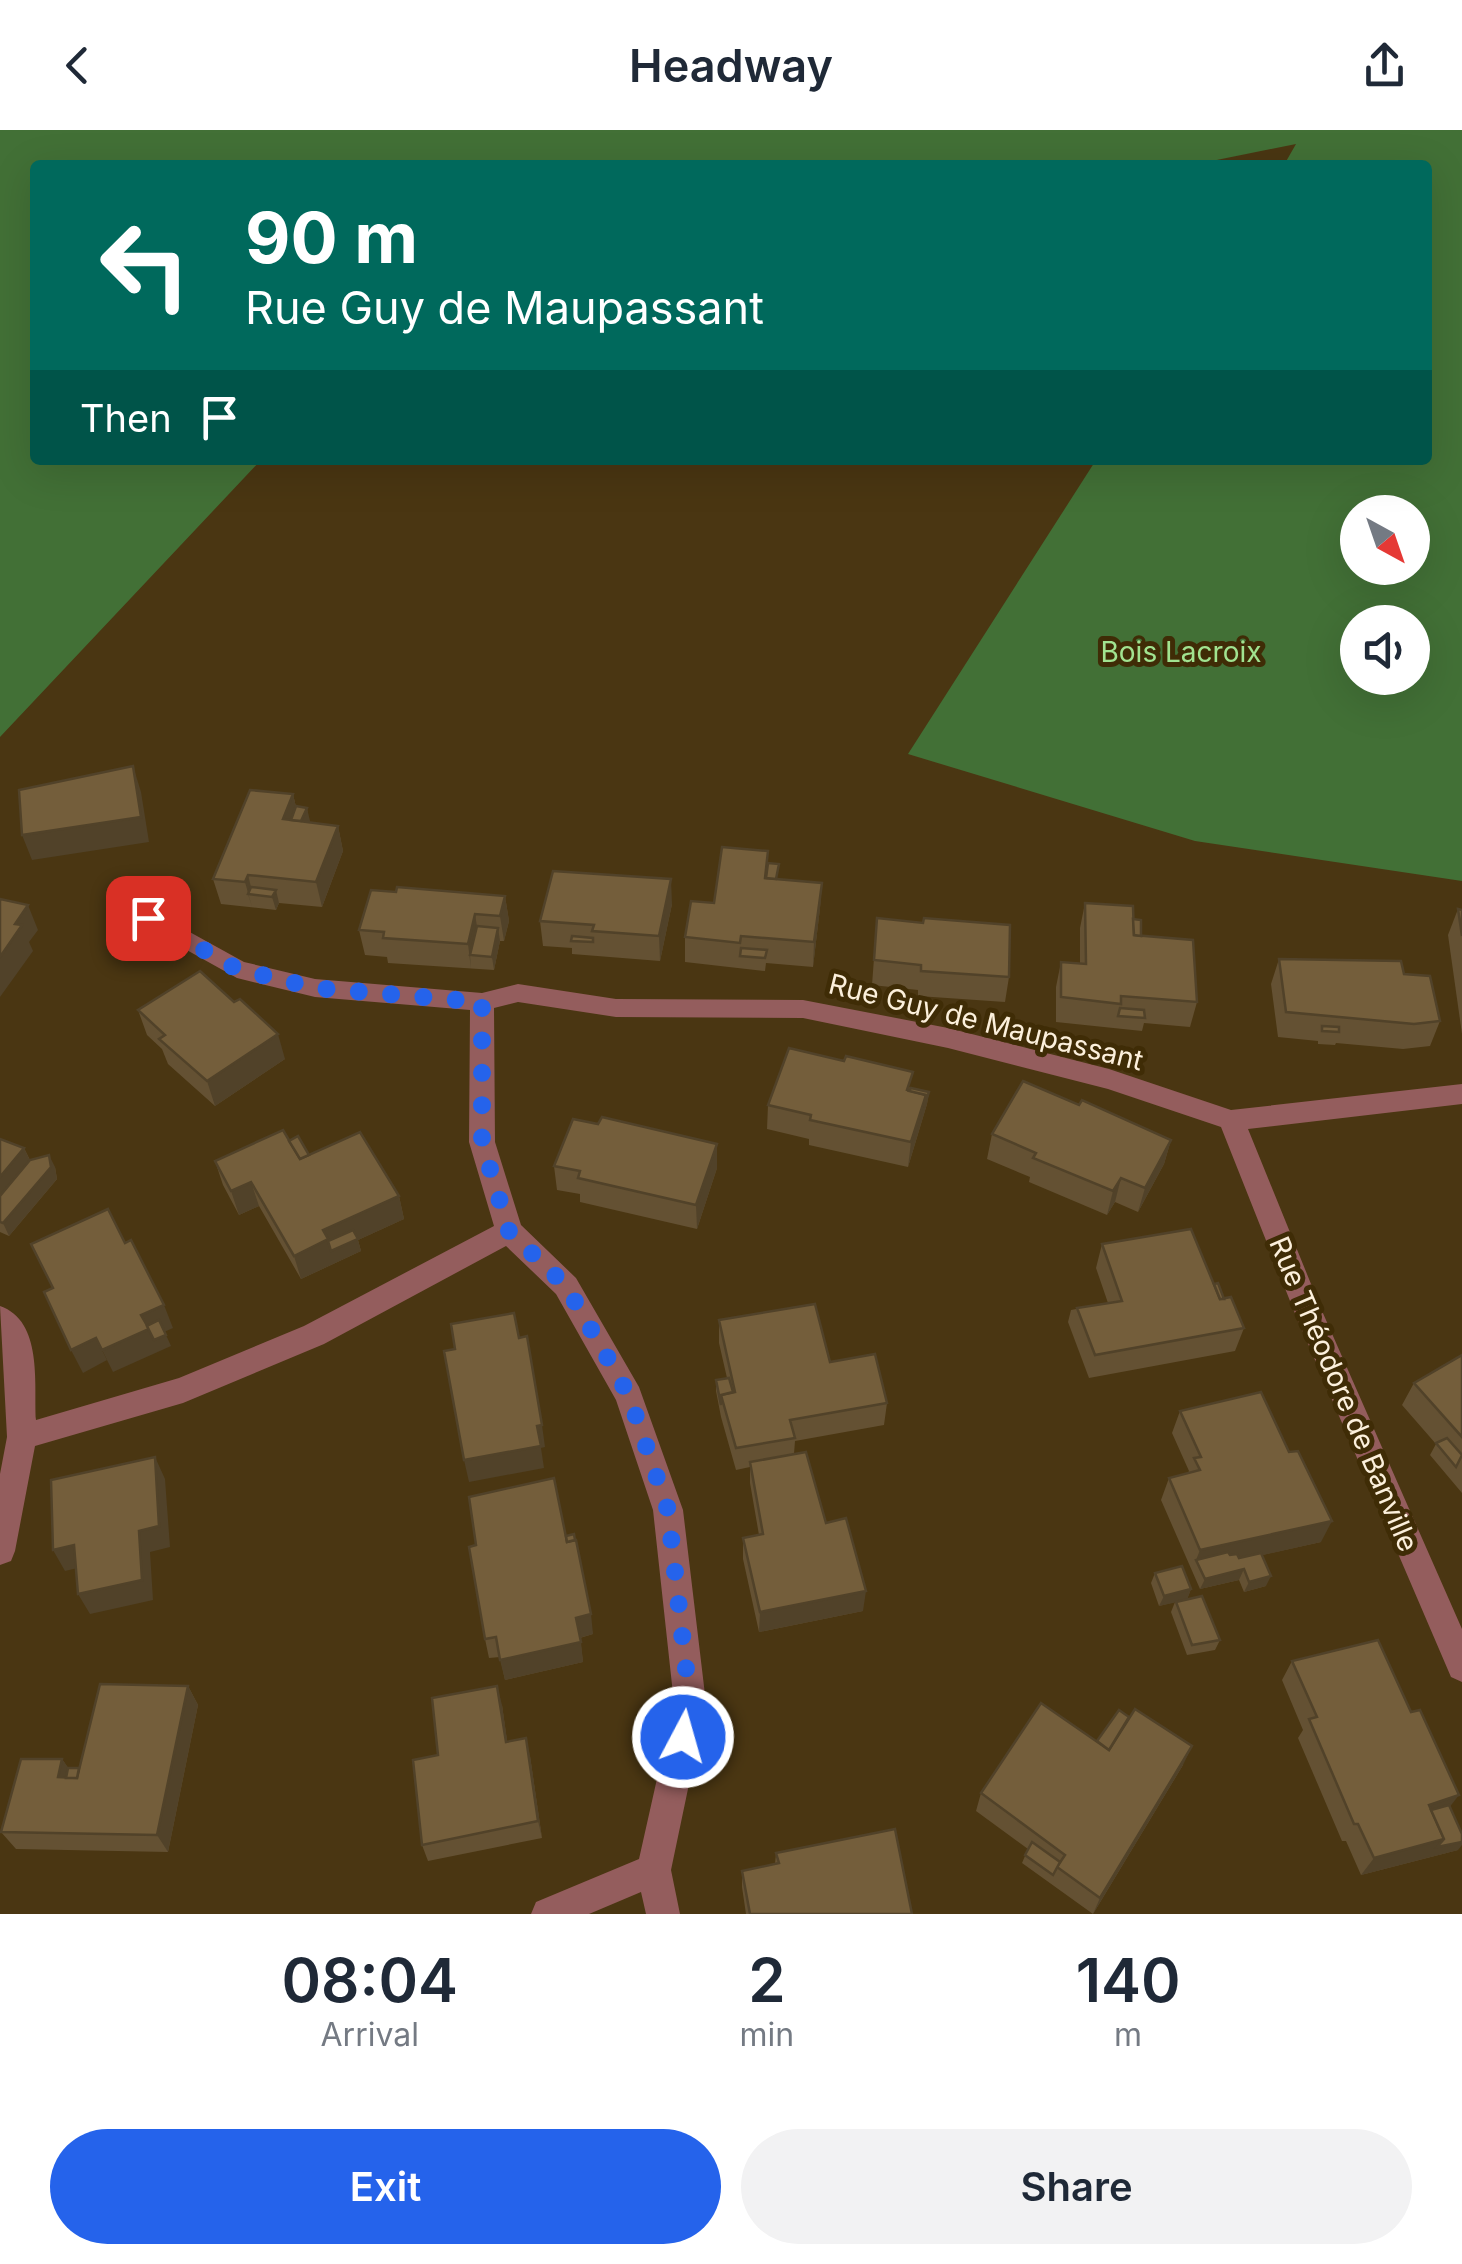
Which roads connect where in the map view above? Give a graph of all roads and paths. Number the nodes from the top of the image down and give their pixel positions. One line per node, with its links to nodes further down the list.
1 (148, 918): 2 (street, Rue Guy de Maupassant)
2 (482, 1002): 4 (street, Rue Guy de Maupassant); 5 (street)
3 (1462, 1094): 4 (street, Rue Guy de Maupassant)
4 (1232, 1120): 9 (street, Rue Théodore de Banville)
5 (509, 1231): 7 (street); 10 (street)
6 (0, 1318): 7 (street)
7 (22, 1437): 8 (street)
8 (0, 1551)
9 (1462, 1666)
10 (654, 1870): 11 (street); 12 (street)
11 (548, 1914)
12 (663, 1914)

